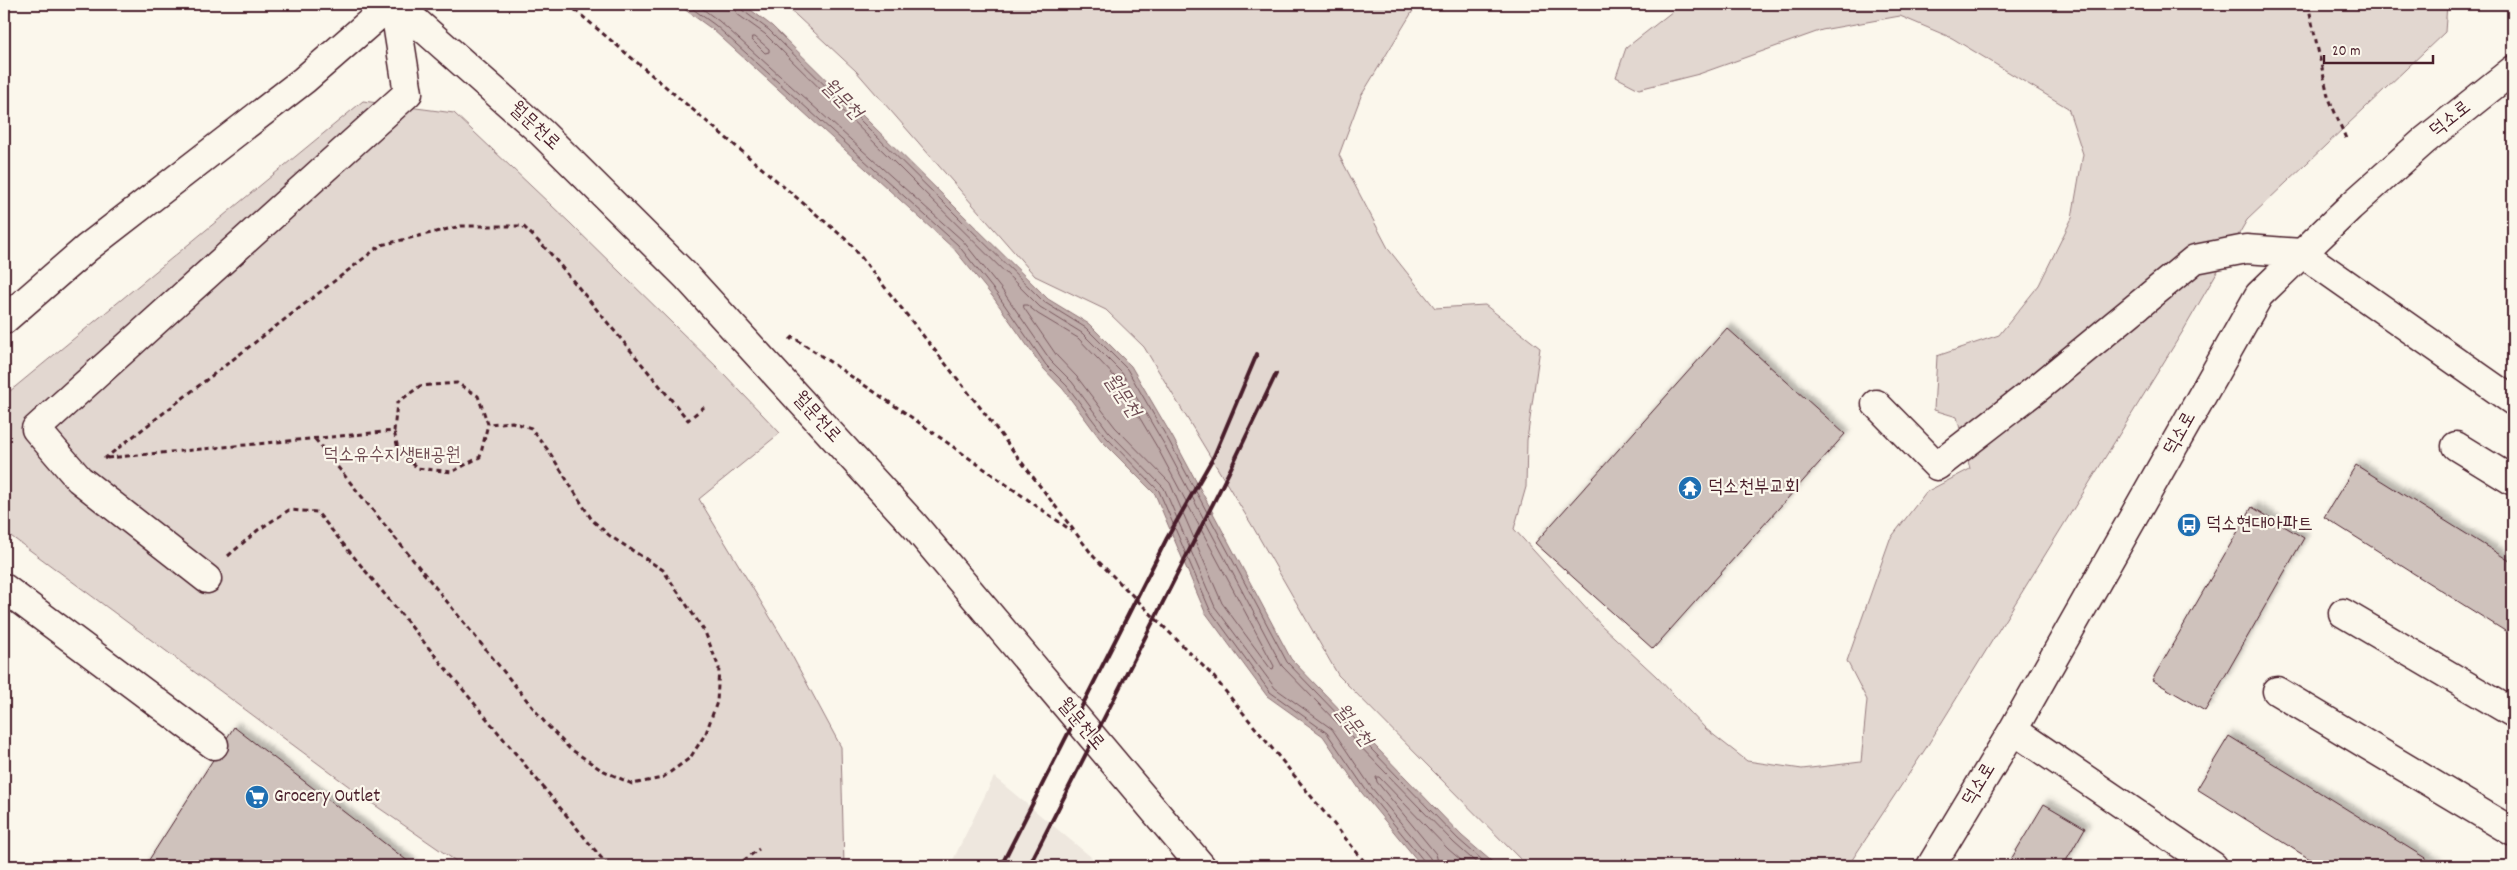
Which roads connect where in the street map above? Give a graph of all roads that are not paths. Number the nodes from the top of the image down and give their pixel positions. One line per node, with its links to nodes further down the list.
1 (393, 4): 4 (street); 9 (street); 17 (street, 월문천로)
2 (2513, 70): 3 (street, 덕소로)
3 (2302, 253): 5 (street); 6 (street); 14 (street, 덕소로)
4 (4, 320)
5 (2513, 401)
6 (1876, 404)
7 (2456, 446): 8 (street)
8 (2513, 481)
9 (207, 579)
10 (4, 588): 15 (street)
11 (2343, 613): 13 (street)
12 (2277, 691): 16 (street)
13 (2513, 713)
14 (2013, 730): 18 (street, 덕소로); 19 (street)
15 (214, 746)
16 (2513, 832)
17 (1200, 866)
18 (1931, 866)
19 (2214, 866)

